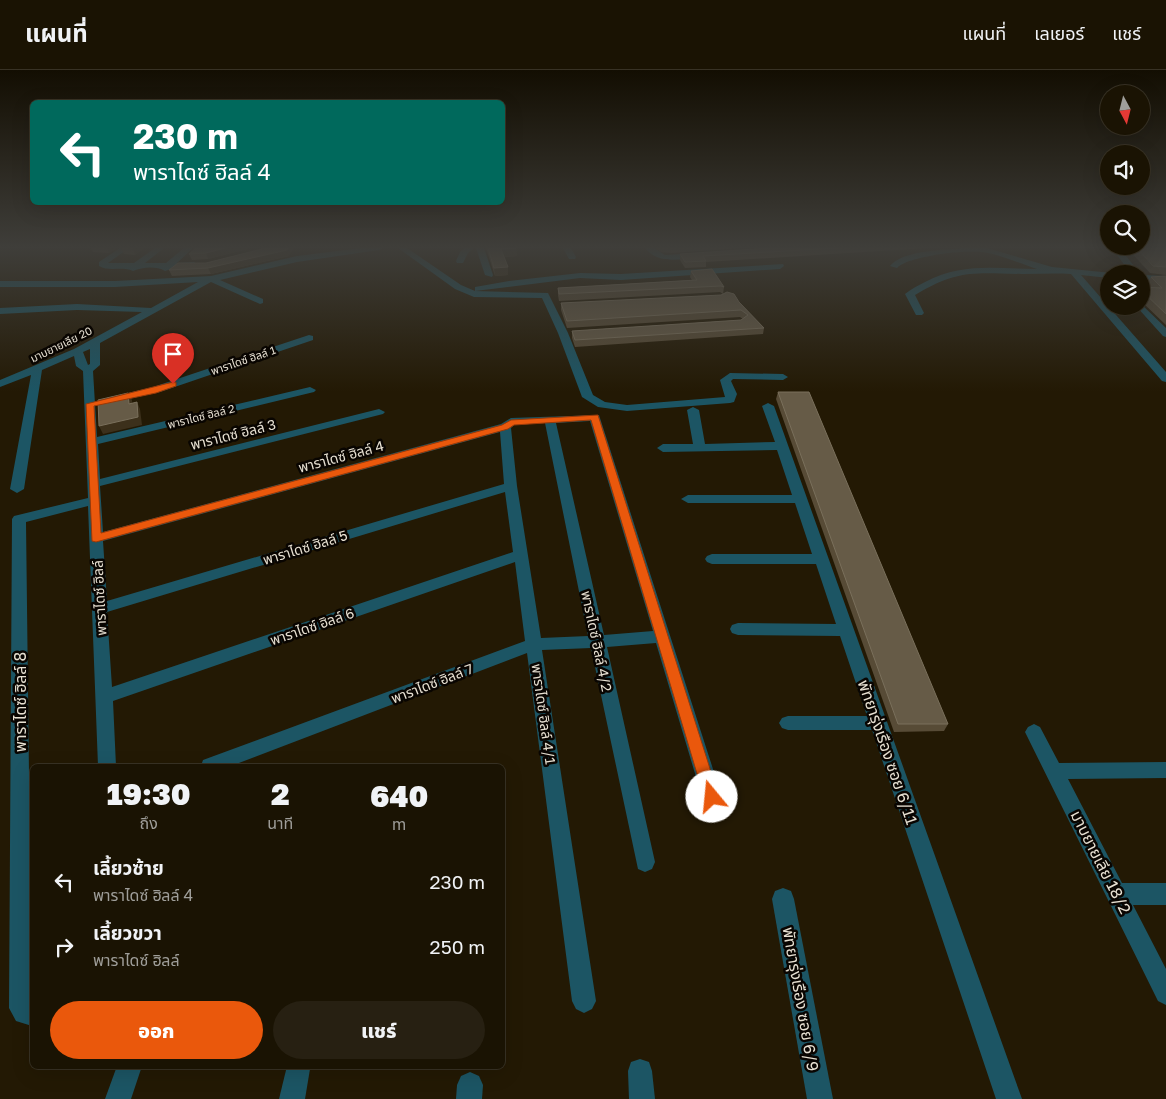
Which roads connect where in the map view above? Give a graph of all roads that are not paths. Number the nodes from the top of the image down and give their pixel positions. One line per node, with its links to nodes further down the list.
1 (178, 296): 7 (street, มาบยายเลีย 20)
2 (249, 296): 6 (street)
3 (546, 296): 17 (street)
4 (911, 296): 9 (street)
5 (1095, 296): 18 (street)
6 (260, 301)
7 (150, 310): 8 (street); 13 (street, มาบยายเลีย 20)
8 (0, 311)
9 (919, 313)
10 (1148, 315): 11 (street)
11 (1166, 334)
12 (309, 338): 21 (street, พาราไดซ์ ฮิลล์ 1)
13 (95, 342): 14 (street, มาบยายเลีย 20); 16 (street, พาราไดซ์ ฮิลล์)
14 (78, 351): 15 (street, มาบยายเลีย 20); 16 (street, พาราไดซ์ ฮิลล์)
15 (37, 370): 19 (street, มาบยายเลีย 20); 33 (street)
16 (88, 370): 21 (street, พาราไดซ์ ฮิลล์)
17 (783, 377)
18 (1166, 379)
19 (0, 384)
20 (310, 390): 27 (street, พาราไดซ์ ฮิลล์ 2)
21 (90, 404): 27 (street, พาราไดซ์ ฮิลล์)
22 (768, 406): 28 (street, พัทยารุ่งเรือง ซอย 6/11)
23 (693, 410): 29 (street)
24 (379, 412): 31 (street, พาราไดซ์ ฮิลล์ 3)
25 (550, 420): 26 (street, พาราไดซ์ ฮิลล์ 4); 44 (street, พาราไดซ์ ฮิลล์ 4); 45 (street, พาราไดซ์ ฮิลล์ 4/2)
26 (505, 427): 32 (street, พาราไดซ์ ฮิลล์ 4/1); 37 (street, พาราไดซ์ ฮิลล์ 4)
27 (92, 442): 31 (street, พาราไดซ์ ฮิลล์)
28 (782, 446): 29 (street); 35 (street, พัทยารุ่งเรือง ซอย 6/11)
29 (700, 447): 30 (street)
30 (663, 448)
31 (94, 484): 36 (street, พาราไดซ์ ฮิลล์)
32 (511, 486): 38 (street, พาราไดซ์ ฮิลล์ 4/1); 41 (street, พาราไดซ์ ฮิลล์ 5)
33 (17, 489)
34 (688, 499): 35 (street)
35 (800, 499): 40 (street, พัทยารุ่งเรือง ซอย 6/11)
36 (95, 500): 37 (street, พาราไดซ์ ฮิลล์); 62 (street, พาราไดซ์ ฮิลล์ 8)
37 (96, 538): 41 (street, พาราไดซ์ ฮิลล์)
38 (521, 555): 46 (street, พาราไดซ์ ฮิลล์ 4/1); 47 (street, พาราไดซ์ ฮิลล์ 6)
39 (712, 559): 40 (street)
40 (821, 559): 43 (street, พัทยารุ่งเรือง ซอย 6/11)
41 (100, 609): 47 (street, พาราไดซ์ ฮิลล์)
42 (738, 629): 43 (street)
43 (846, 630): 48 (street, พัทยารุ่งเรือง ซอย 6/11)
44 (662, 636): 45 (street, พาราไดซ์ ฮิลล์ 7); 55 (street)
45 (597, 642): 46 (street, พาราไดซ์ ฮิลล์ 7); 56 (street, พาราไดซ์ ฮิลล์ 4/2)
46 (534, 644): 52 (street, พาราไดซ์ ฮิลล์ 7); 61 (street, พาราไดซ์ ฮิลล์ 4/1)
47 (104, 696): 51 (street, พาราไดซ์ ฮิลล์)
48 (878, 722): 49 (street); 70 (street, พัทยารุ่งเรือง ซอย 6/11)
49 (788, 723)
50 (1034, 732): 54 (street, มาบยายเลีย 18/2)
51 (108, 764)
52 (215, 764)
53 (1166, 770): 54 (street)
54 (1055, 771): 57 (street, มาบยายเลีย 18/2)
55 (712, 797)
56 (645, 862)
57 (1117, 894): 58 (street); 60 (street, มาบยายเลีย 18/2)
58 (1166, 894)
59 (783, 899): 69 (street, พัทยารุ่งเรือง ซอย 6/9)
60 (1166, 993)
61 (584, 1001)
62 (27, 1011)
63 (129, 1069): 66 (street)
64 (298, 1069): 67 (street)
65 (640, 1072): 68 (street)
66 (118, 1099)
67 (292, 1099)
68 (642, 1099)
69 (820, 1099)
70 (1009, 1099)

